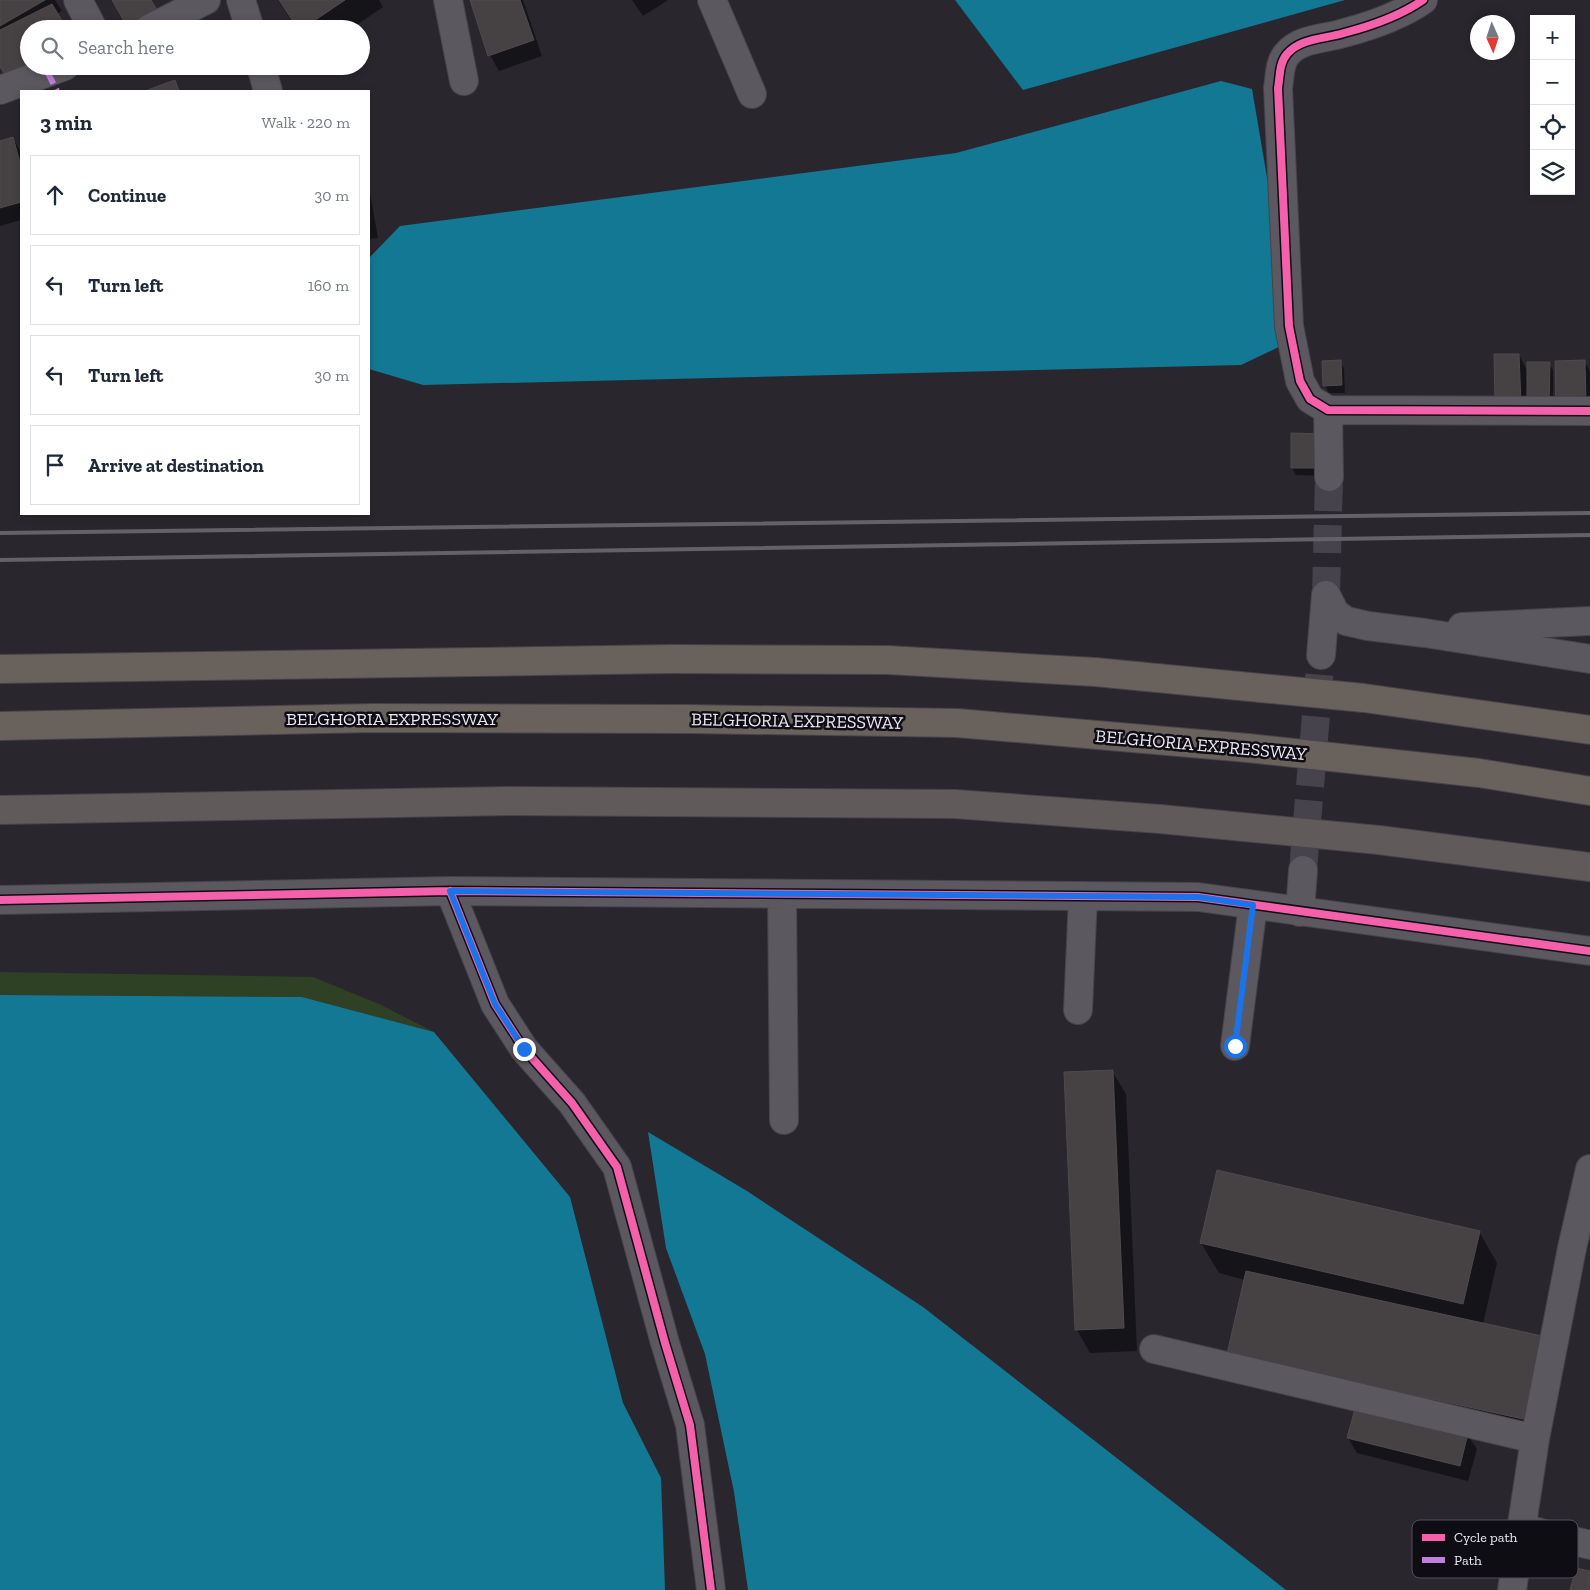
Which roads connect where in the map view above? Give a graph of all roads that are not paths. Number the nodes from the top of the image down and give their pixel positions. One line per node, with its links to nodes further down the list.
1 (78, 0): 7 (street)
2 (206, 0): 8 (street)
3 (241, 0): 9 (street)
4 (448, 0): 12 (street)
5 (712, 0): 15 (street)
6 (1423, 0): 16 (street)
7 (88, 20)
8 (167, 20)
9 (247, 20)
10 (264, 75): 14 (street)
11 (57, 77): 13 (street)
12 (464, 81)
13 (0, 90)
14 (268, 90)
15 (752, 94)
16 (1328, 410): 17 (street); 18 (street)
17 (1590, 411)
18 (1329, 477)
19 (1590, 621): 20 (street)
20 (1394, 630): 21 (street); 22 (street)
21 (1321, 655)
22 (1590, 659)
23 (0, 669): 25 (highway)
24 (0, 726): 26 (highway, BELGHORIA EXPRESSWAY)
25 (1590, 730)
26 (1590, 791)
27 (0, 810): 28 (main road)
28 (1590, 868)
29 (1303, 870): 35 (street)
30 (450, 891): 31 (street); 33 (street); 44 (street)
31 (782, 894): 32 (street); 39 (street)
32 (1084, 896): 34 (street); 37 (street)
33 (0, 900)
34 (1253, 905): 35 (street); 38 (street)
35 (1300, 912): 36 (street)
36 (1590, 951)
37 (1078, 1010)
38 (1235, 1046)
39 (784, 1120)
40 (1590, 1169): 42 (street)
41 (1154, 1349): 42 (street)
42 (1535, 1439): 43 (street)
43 (1522, 1520)
44 (711, 1590)

